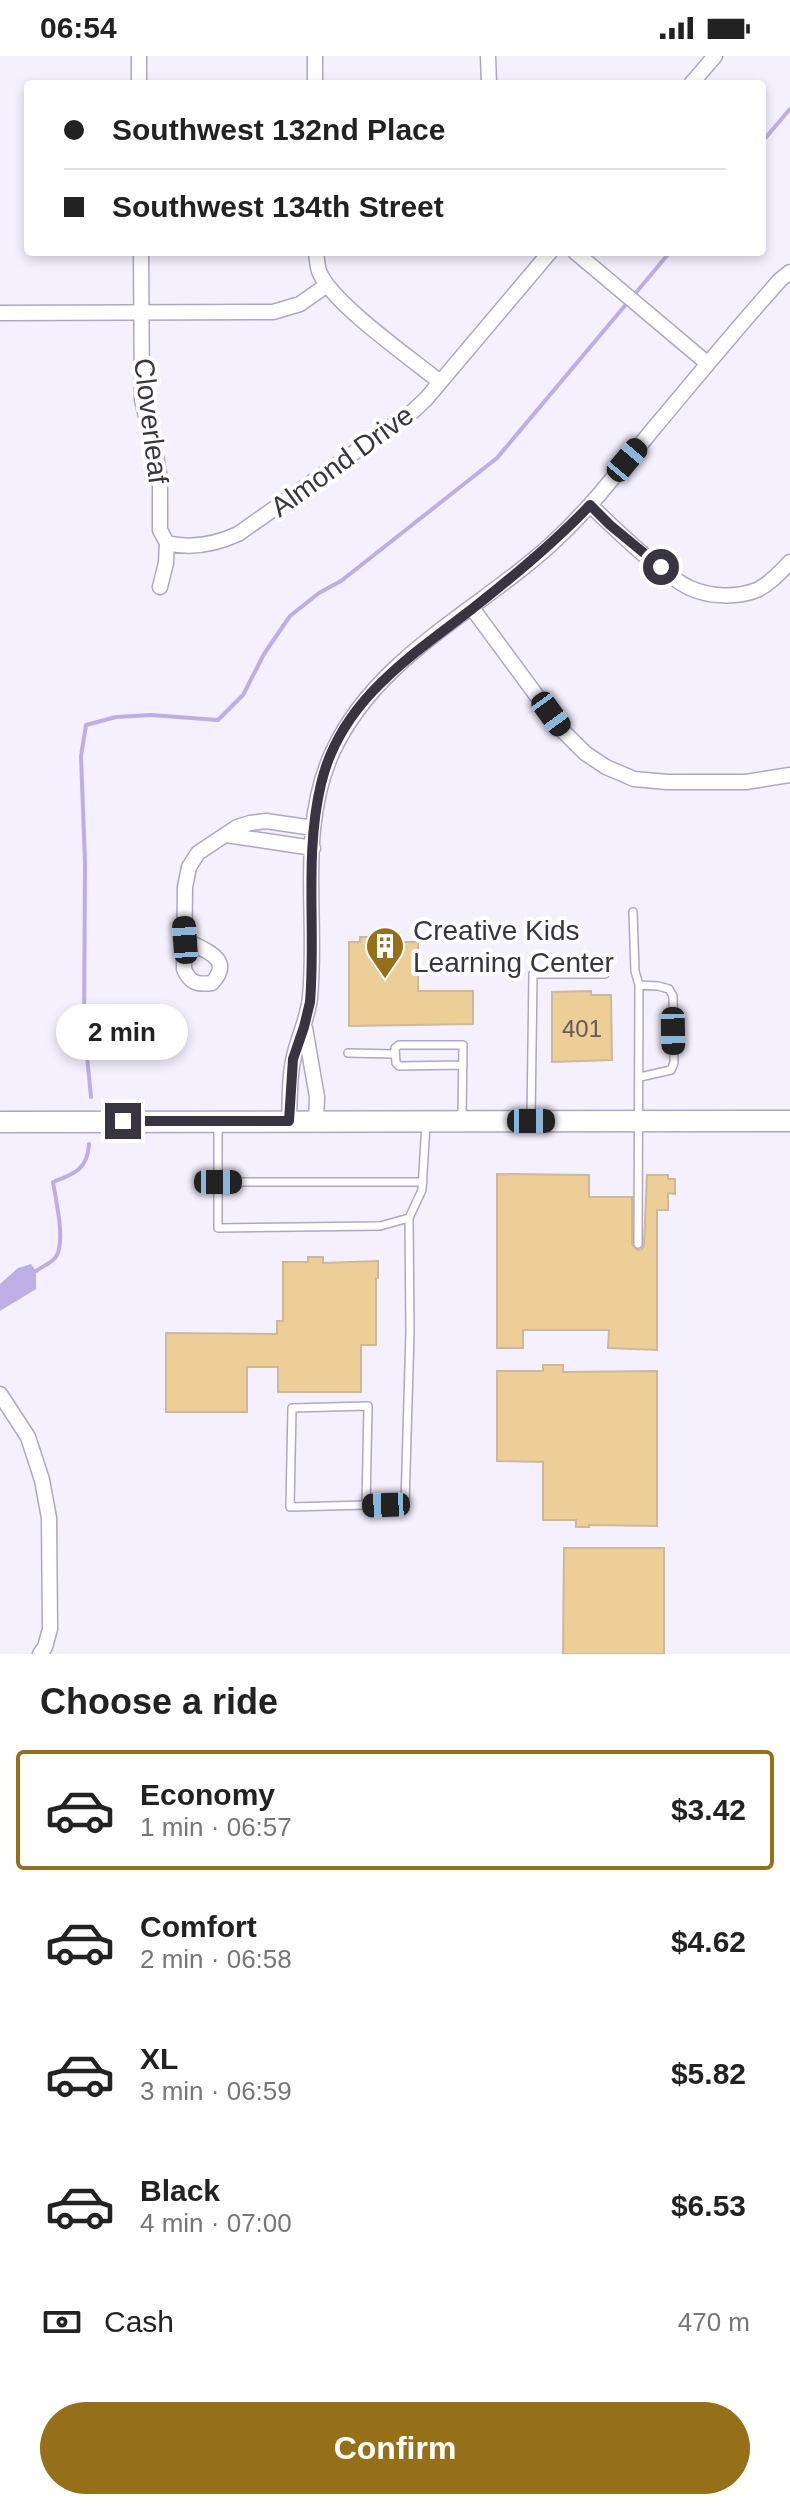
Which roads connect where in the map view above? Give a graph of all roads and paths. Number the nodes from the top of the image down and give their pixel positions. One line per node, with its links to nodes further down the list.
1 (139, 56): 5 (street)
2 (315, 56): 6 (street)
3 (488, 56): 7 (street)
4 (715, 56): 8 (street)
5 (139, 80)
6 (315, 80)
7 (489, 80)
8 (694, 80)
9 (141, 256): 16 (street, Cloverleaf)
10 (317, 256): 14 (street)
11 (547, 256): 18 (street, Almond Drive)
12 (580, 256): 17 (street)
13 (790, 272): 17 (street)
14 (327, 285): 16 (street); 18 (street)
15 (0, 313): 16 (street)
16 (141, 313): 20 (street, Cloverleaf)
17 (707, 363): 19 (street)
18 (440, 382): 20 (street, Almond Drive)
19 (590, 505): 21 (street); 23 (street)
20 (167, 543): 22 (street, Cloverleaf)
21 (790, 562)
22 (160, 587)
23 (472, 608): 24 (street); 25 (street)
24 (790, 775)
25 (313, 828): 26 (street); 27 (street)
26 (226, 835): 27 (street); 29 (street)
27 (313, 848): 32 (street)
28 (633, 912): 31 (lane)
29 (185, 940)
30 (605, 974): 42 (lane)
31 (639, 985): 36 (lane); 36 (lane)
32 (304, 1027): 38 (street); 39 (street)
33 (348, 1053): 34 (lane)
34 (395, 1054): 35 (lane); 35 (lane)
35 (463, 1065): 41 (lane)
36 (640, 1077): 43 (lane)
37 (218, 1121): 38 (main road); 45 (main road); 46 (lane)
38 (289, 1121): 39 (main road)
39 (316, 1121): 40 (main road)
40 (426, 1121): 41 (main road); 47 (lane)
41 (462, 1121): 42 (main road)
42 (531, 1121): 43 (main road)
43 (639, 1121): 44 (main road); 49 (lane)
44 (790, 1121)
45 (0, 1122)
46 (218, 1182): 47 (lane); 48 (lane)
47 (423, 1182): 48 (lane)
48 (409, 1218): 51 (lane)
49 (638, 1244)
50 (0, 1394): 52 (street)
51 (366, 1505): 51 (lane)
52 (41, 1653)

